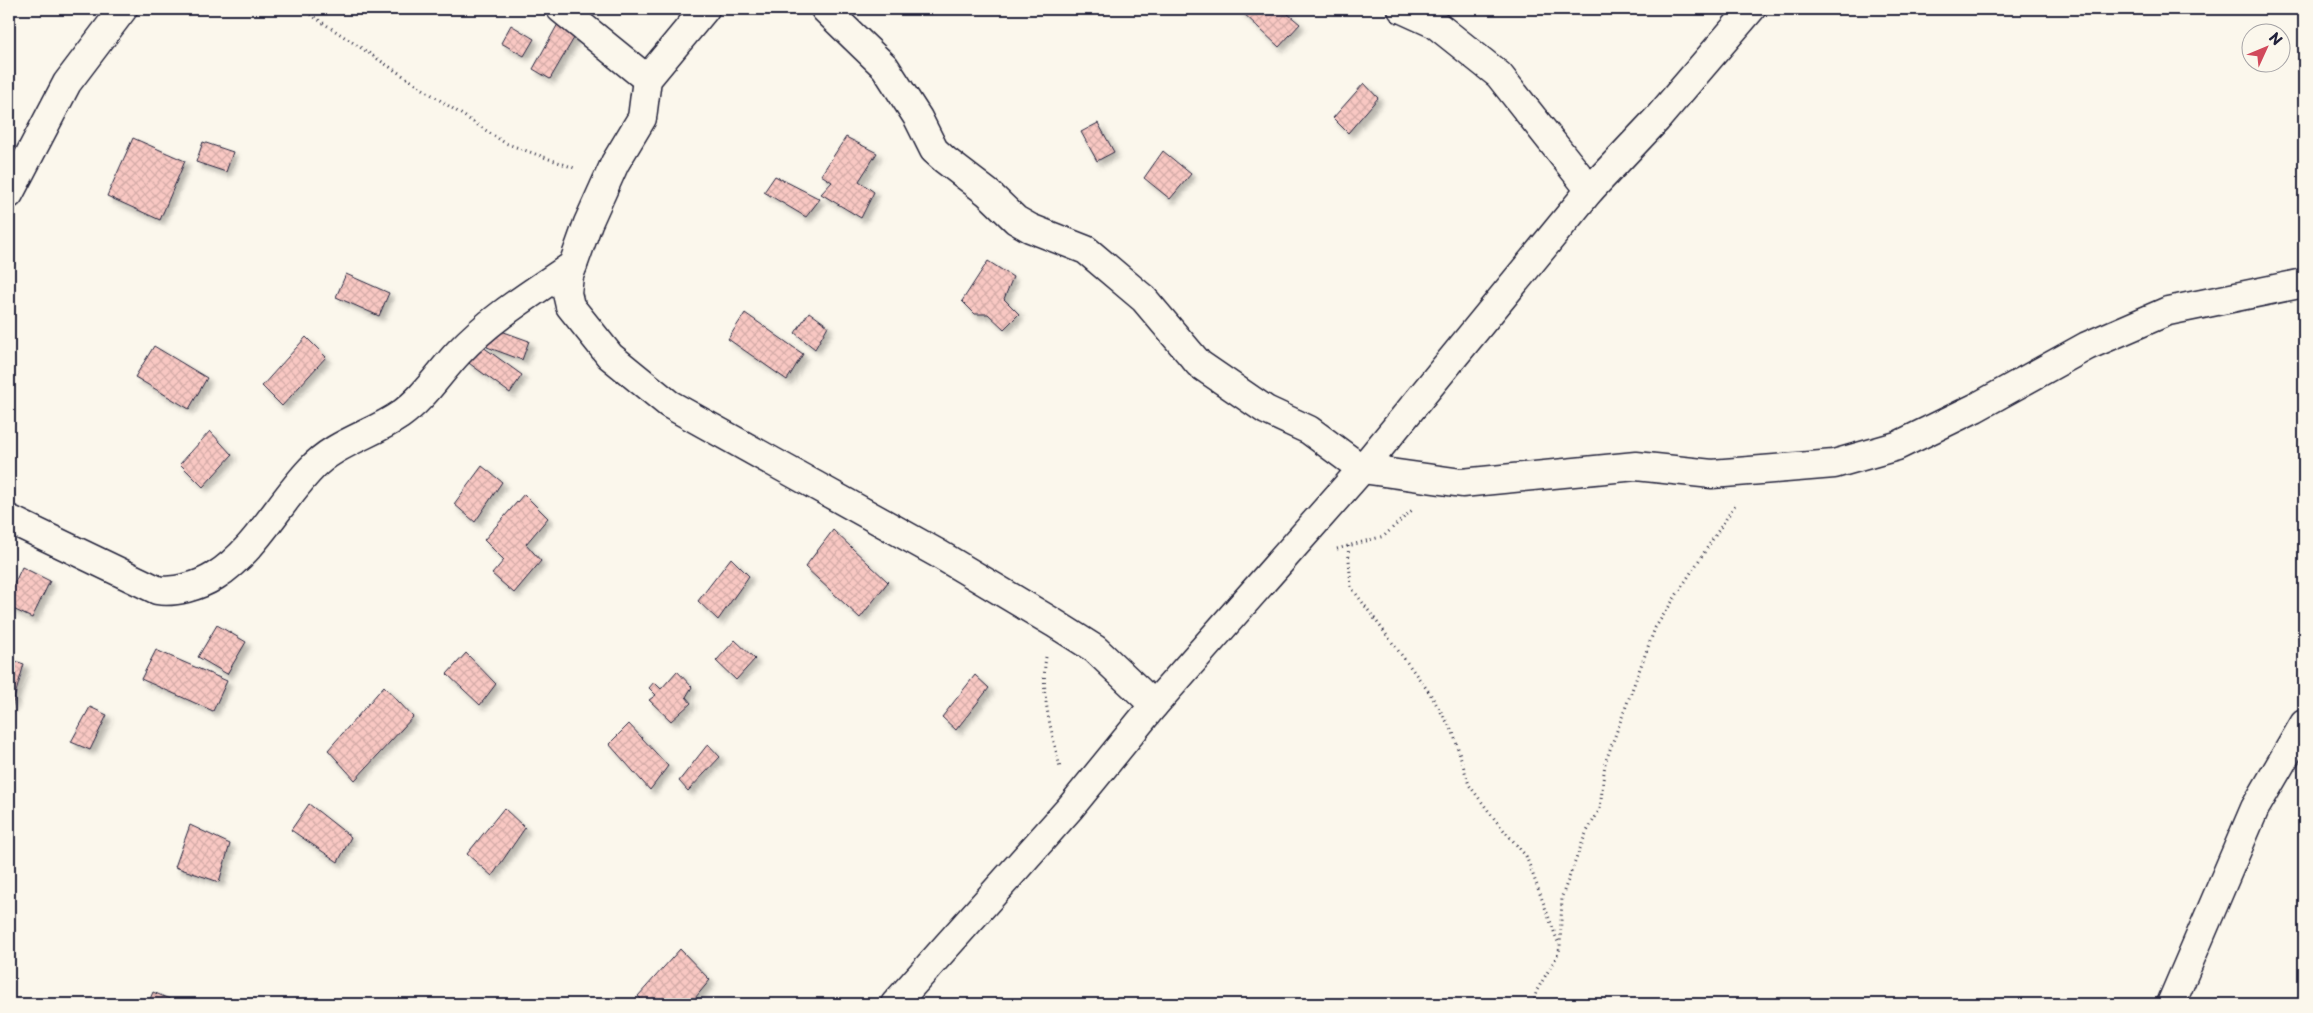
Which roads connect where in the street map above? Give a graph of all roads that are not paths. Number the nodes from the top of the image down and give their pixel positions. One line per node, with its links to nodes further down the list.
1 (123, 9): 9 (street)
2 (561, 9): 7 (street)
3 (705, 9): 7 (street)
4 (824, 9): 12 (street)
5 (1402, 9): 8 (street)
6 (1741, 14): 8 (street)
7 (647, 79): 10 (street)
8 (1590, 190): 12 (street)
9 (9, 194)
10 (573, 265): 13 (street); 14 (street)
11 (2304, 282): 12 (street)
12 (1362, 469): 14 (street)
13 (9, 520)
14 (1154, 705): 16 (street)
15 (2304, 724): 17 (street)
16 (895, 1004)
17 (2171, 1004)

